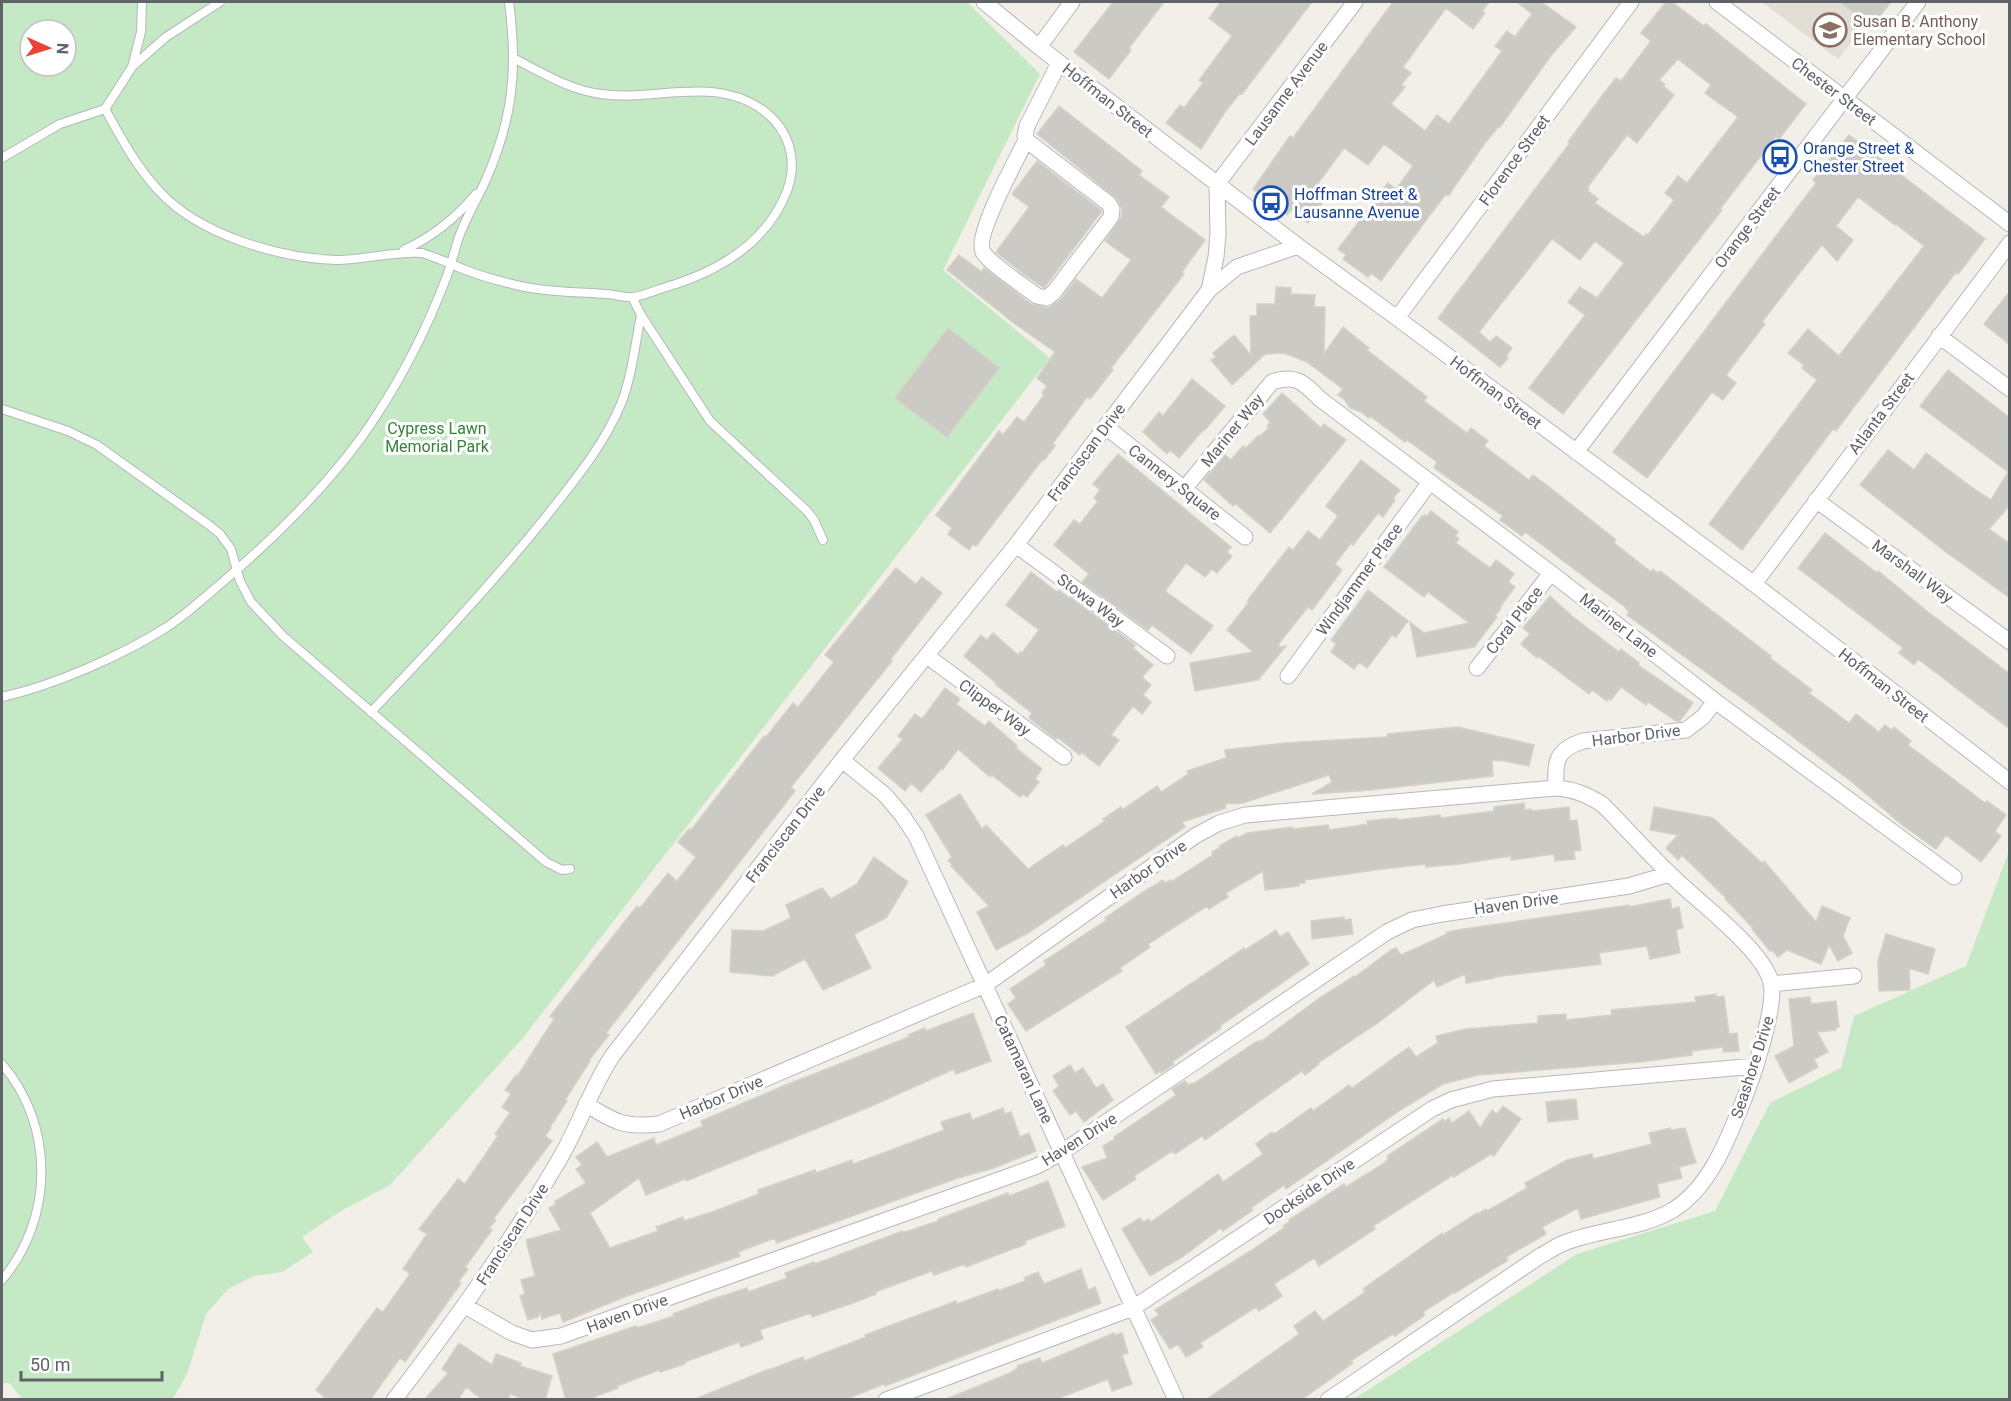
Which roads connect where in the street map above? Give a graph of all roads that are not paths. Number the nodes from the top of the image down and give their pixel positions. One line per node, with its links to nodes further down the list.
1 (142, 2): 13 (lane)
2 (220, 2): 13 (lane)
3 (509, 2): 11 (lane)
4 (984, 2): 10 (street, Hoffman Street)
5 (1072, 2): 10 (street)
6 (1355, 2): 19 (street, Lausanne Avenue)
7 (1631, 2): 28 (street, Florence Street)
8 (1717, 2): 14 (street, Chester Street)
9 (1918, 2): 14 (street, Orange Street)
10 (1039, 47): 12 (street, Hoffman Street)
11 (513, 58): 18 (lane); 26 (lane)
12 (1059, 63): 16 (street); 19 (street, Hoffman Street)
13 (132, 67): 15 (lane)
14 (1844, 98): 20 (street, Chester Street); 34 (street, Orange Street)
15 (105, 109): 17 (lane); 23 (lane)
16 (1026, 140): 16 (street)
17 (2, 158)
18 (485, 182): 23 (lane); 24 (lane)
19 (1217, 184): 22 (street, Hoffman Street); 25 (street, Franciscan Drive)
20 (2010, 224)
21 (2010, 243): 29 (street, Atlanta Street)
22 (1298, 246): 25 (street, Franciscan Drive); 28 (street, Hoffman Street)
23 (397, 254): 24 (lane)
24 (451, 264): 26 (lane); 41 (lane)
25 (1209, 290): 33 (street, Franciscan Drive)
26 (632, 297): 27 (lane)
27 (641, 315): 39 (lane); 51 (lane)
28 (1397, 318): 34 (street, Hoffman Street)
29 (1939, 336): 31 (street); 37 (street, Atlanta Street)
30 (1283, 378): 35 (street, Mariner Lane); 36 (street, Mariner Way)
31 (2010, 389)
32 (2, 408): 41 (lane)
33 (1106, 427): 36 (street, Cannery Square); 40 (street, Franciscan Drive)
34 (1576, 452): 43 (street, Hoffman Street)
35 (1430, 482): 42 (street, Mariner Lane); 48 (street, Windjammer Place)
36 (1184, 489): 38 (street, Cannery Square)
37 (1816, 500): 43 (street, Atlanta Street); 44 (street, Marshall Way)
38 (1245, 537)
39 (823, 540)
40 (1016, 545): 45 (street, Franciscan Drive); 46 (street, Stowa Way)
41 (237, 570): 49 (lane); 51 (lane)
42 (1551, 573): 47 (street, Coral Place); 50 (street, Mariner Lane)
43 (1754, 584): 54 (street, Hoffman Street)
44 (2010, 642)
45 (927, 656): 52 (street, Clipper Way); 53 (street, Franciscan Drive)
46 (1167, 656)
47 (1477, 668)
48 (1288, 676)
49 (2, 697)
50 (1715, 700): 55 (street, Harbor Drive); 58 (street, Mariner Lane)
51 (371, 712): 56 (lane)
52 (1064, 757)
53 (843, 760): 61 (street, Catamaran Lane); 64 (street, Franciscan Drive)
54 (2010, 782)
55 (1556, 788): 57 (street); 61 (street, Harbor Drive)
56 (570, 869)
57 (1670, 874): 60 (street); 65 (street, Haven Drive)
58 (1954, 877)
59 (1854, 976): 60 (street)
60 (1771, 984): 63 (street, Seashore Drive)
61 (985, 985): 64 (street, Harbor Drive); 65 (street, Catamaran Lane)
62 (2, 1064): 66 (lane)
63 (1756, 1066): 68 (street, Dockside Drive); 72 (street, Seashore Drive)
64 (586, 1104): 67 (street, Franciscan Drive)
65 (1062, 1152): 67 (street, Haven Drive); 68 (street, Catamaran Lane)
66 (2, 1280)
67 (465, 1306): 69 (street, Franciscan Drive)
68 (1133, 1308): 70 (street, Dockside Drive); 71 (street, Catamaran Lane)
69 (394, 1400)
70 (886, 1400)
71 (1176, 1400)
72 (1328, 1400)

